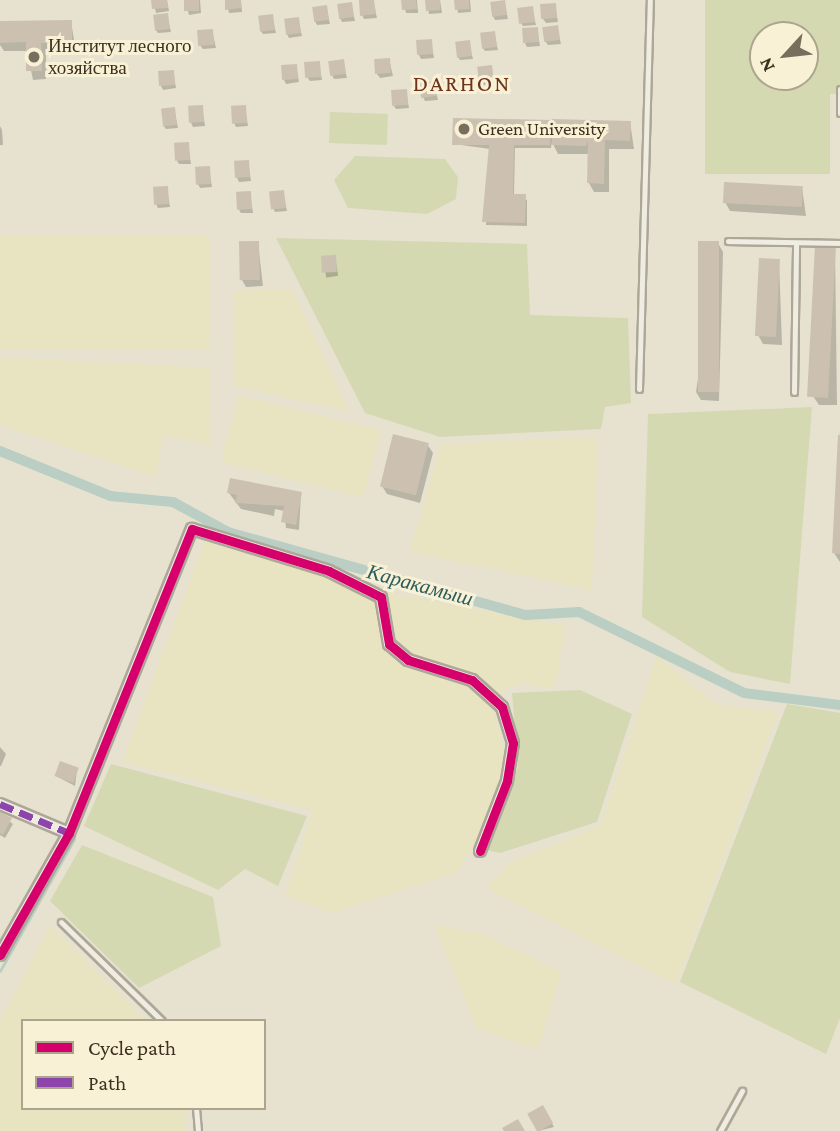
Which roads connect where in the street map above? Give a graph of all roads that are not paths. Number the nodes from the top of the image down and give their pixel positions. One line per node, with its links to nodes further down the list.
1 (650, 0): 7 (lane)
2 (840, 89): 3 (lane)
3 (840, 113)
4 (728, 241): 5 (lane)
5 (796, 243): 6 (lane); 8 (lane)
6 (840, 243)
7 (639, 389)
8 (794, 392)
9 (0, 804): 10 (street)
10 (69, 834): 11 (street); 13 (street)
11 (480, 851)
12 (61, 922): 14 (lane)
13 (0, 955)
14 (160, 1019)
15 (742, 1091): 18 (lane)
16 (195, 1110): 17 (lane)
17 (198, 1131)
18 (720, 1131)

